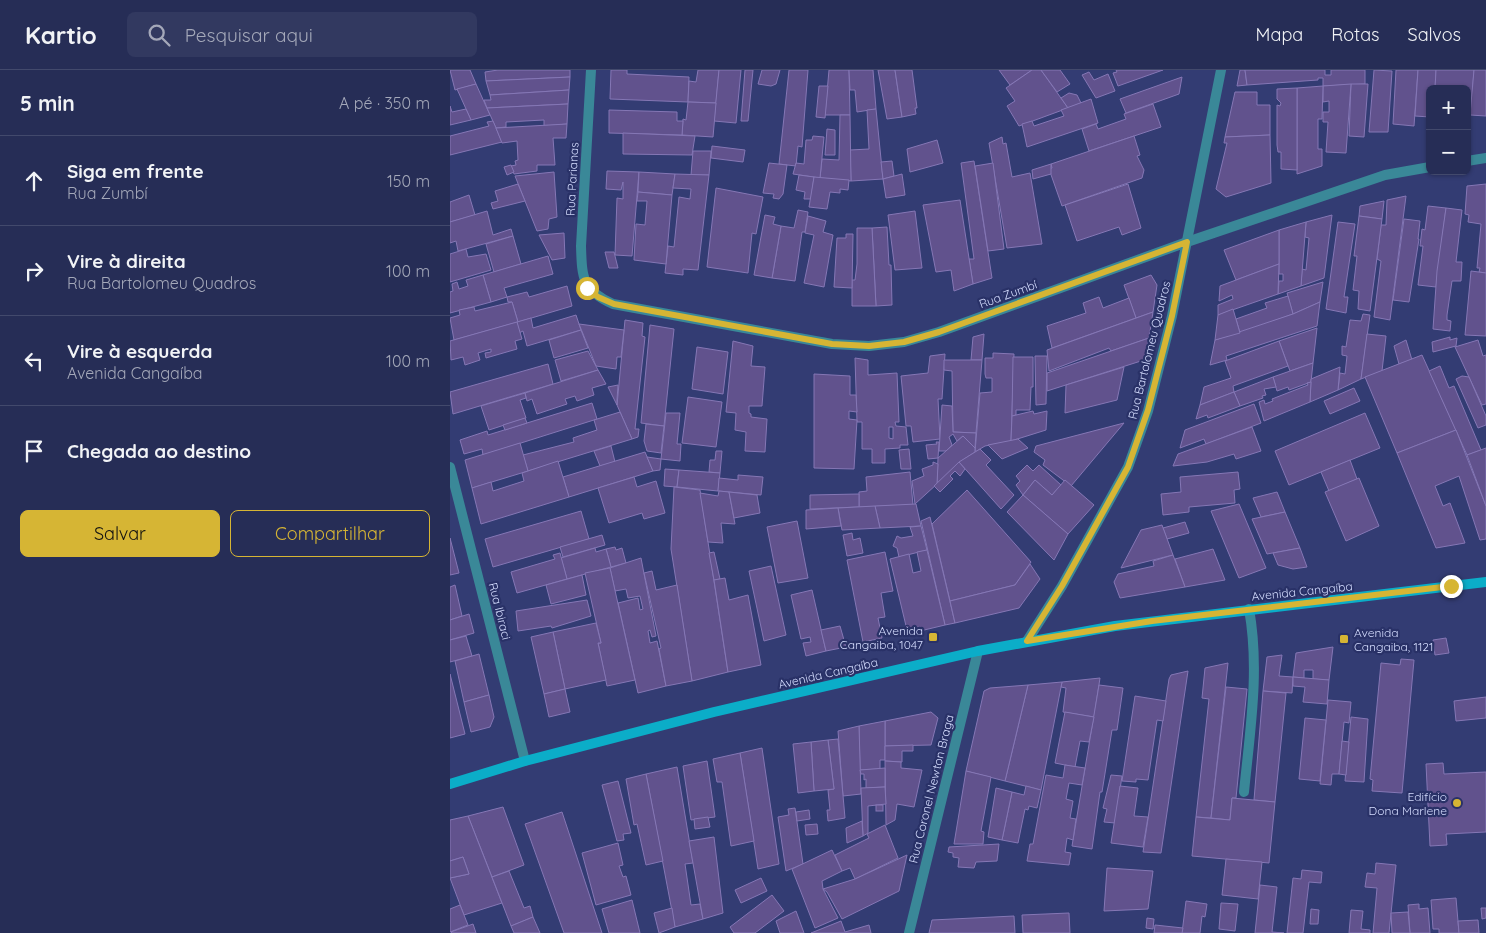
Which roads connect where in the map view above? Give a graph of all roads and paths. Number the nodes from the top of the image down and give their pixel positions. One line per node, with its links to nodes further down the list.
1 (591, 70): 7 (street, Rua Parianas)
2 (1221, 70): 6 (street, Rua Bartolomeu Quadros)
3 (1486, 158): 4 (street)
4 (1471, 160)
5 (1426, 168): 6 (street, Rua Zumbí)
6 (1187, 242): 7 (street, Rua Zumbí); 11 (street, Rua Bartolomeu Quadros)
7 (587, 288)
8 (450, 467): 13 (street, Rua Ibiraci)
9 (1486, 582): 10 (main road, Avenida Cangaíba)
10 (1249, 609): 11 (main road, Avenida Cangaíba); 15 (street)
11 (1027, 641): 12 (main road, Avenida Cangaíba)
12 (978, 651): 13 (main road, Avenida Cangaíba); 16 (street, Rua Coronel Newton Braga)
13 (525, 761): 14 (main road, Avenida Cangaíba)
14 (450, 784)
15 (1244, 792)
16 (909, 933)

